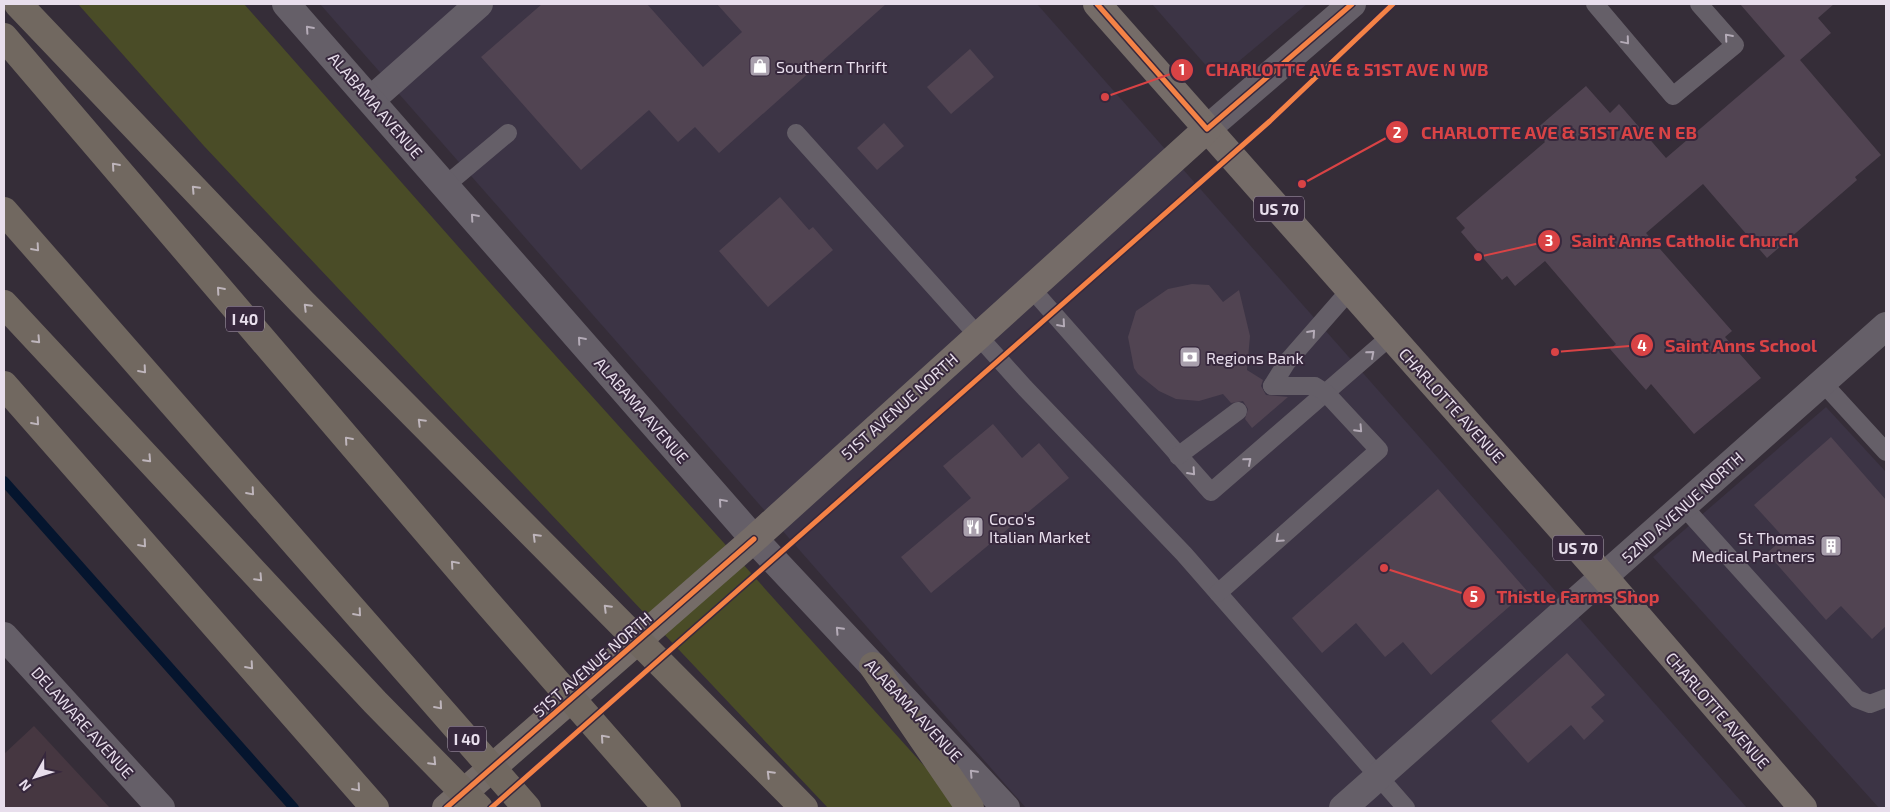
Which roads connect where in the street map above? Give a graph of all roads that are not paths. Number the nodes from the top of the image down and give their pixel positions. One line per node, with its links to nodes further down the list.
1 (18, 4): 41 (highway, one-way to 1)
2 (286, 4): 9 (street, ALABAMA AVENUE, one-way to 2)
3 (479, 4): 9 (street)
4 (1097, 4): 10 (main road, CHARLOTTE AVENUE / US 70)
5 (1352, 4): 10 (street, 51ST AVENUE NORTH)
6 (1595, 4): 7 (lane, one-way to 7)
7 (1699, 4)
8 (4, 37): 40 (highway, I 40, one-way to 8)
9 (372, 99): 13 (street, ALABAMA AVENUE)
10 (1207, 129): 15 (main road, 51ST AVENUE NORTH); 16 (main road, CHARLOTTE AVENUE / US 70)
11 (508, 133): 13 (lane)
12 (796, 134): 19 (lane)
13 (446, 185): 28 (street, ALABAMA AVENUE, one-way to 13)
14 (4, 211): 39 (highway, I 40, one-way to 39)
15 (1030, 287): 19 (main road, 51ST AVENUE NORTH); 26 (lane, one-way to 26)
16 (1350, 290): 20 (main road, CHARLOTTE AVENUE / US 70); 23 (lane, one-way to 16)
17 (4, 304): 38 (highway, one-way to 38)
18 (1886, 326): 21 (street, 52ND AVENUE NORTH)
19 (978, 335): 28 (main road, 51ST AVENUE NORTH); 30 (lane)
20 (1391, 336): 23 (lane, one-way to 20); 29 (main road, CHARLOTTE AVENUE / US 70)
21 (1822, 382): 25 (lane); 27 (street, 52ND AVENUE NORTH)
22 (4, 385): 36 (highway, one-way to 36)
23 (1326, 393): 26 (lane, one-way to 23); 30 (lane, one-way to 30)
24 (1238, 411): 26 (lane)
25 (1886, 452)
26 (1178, 456)
27 (1684, 506): 29 (street, 52ND AVENUE NORTH); 33 (lane)
28 (754, 539): 32 (street, ALABAMA AVENUE, one-way to 28); 37 (main road, 51ST AVENUE NORTH)
29 (1604, 577): 34 (street, 52ND AVENUE NORTH); 46 (main road, CHARLOTTE AVENUE / US 70)
30 (1218, 593): 34 (lane)
31 (4, 636): 35 (street, DELAWARE AVENUE)
32 (872, 666): 42 (highway); 43 (street, ALABAMA AVENUE, one-way to 32)
33 (1886, 698)
34 (1379, 776): 44 (street, 52ND AVENUE NORTH); 45 (lane)
35 (161, 808)
36 (375, 808)
37 (446, 808)
38 (479, 808)
39 (527, 808)
40 (667, 808)
41 (804, 808)
42 (970, 808)
43 (1006, 808)
44 (1343, 808)
45 (1406, 808)
46 (1803, 808)

